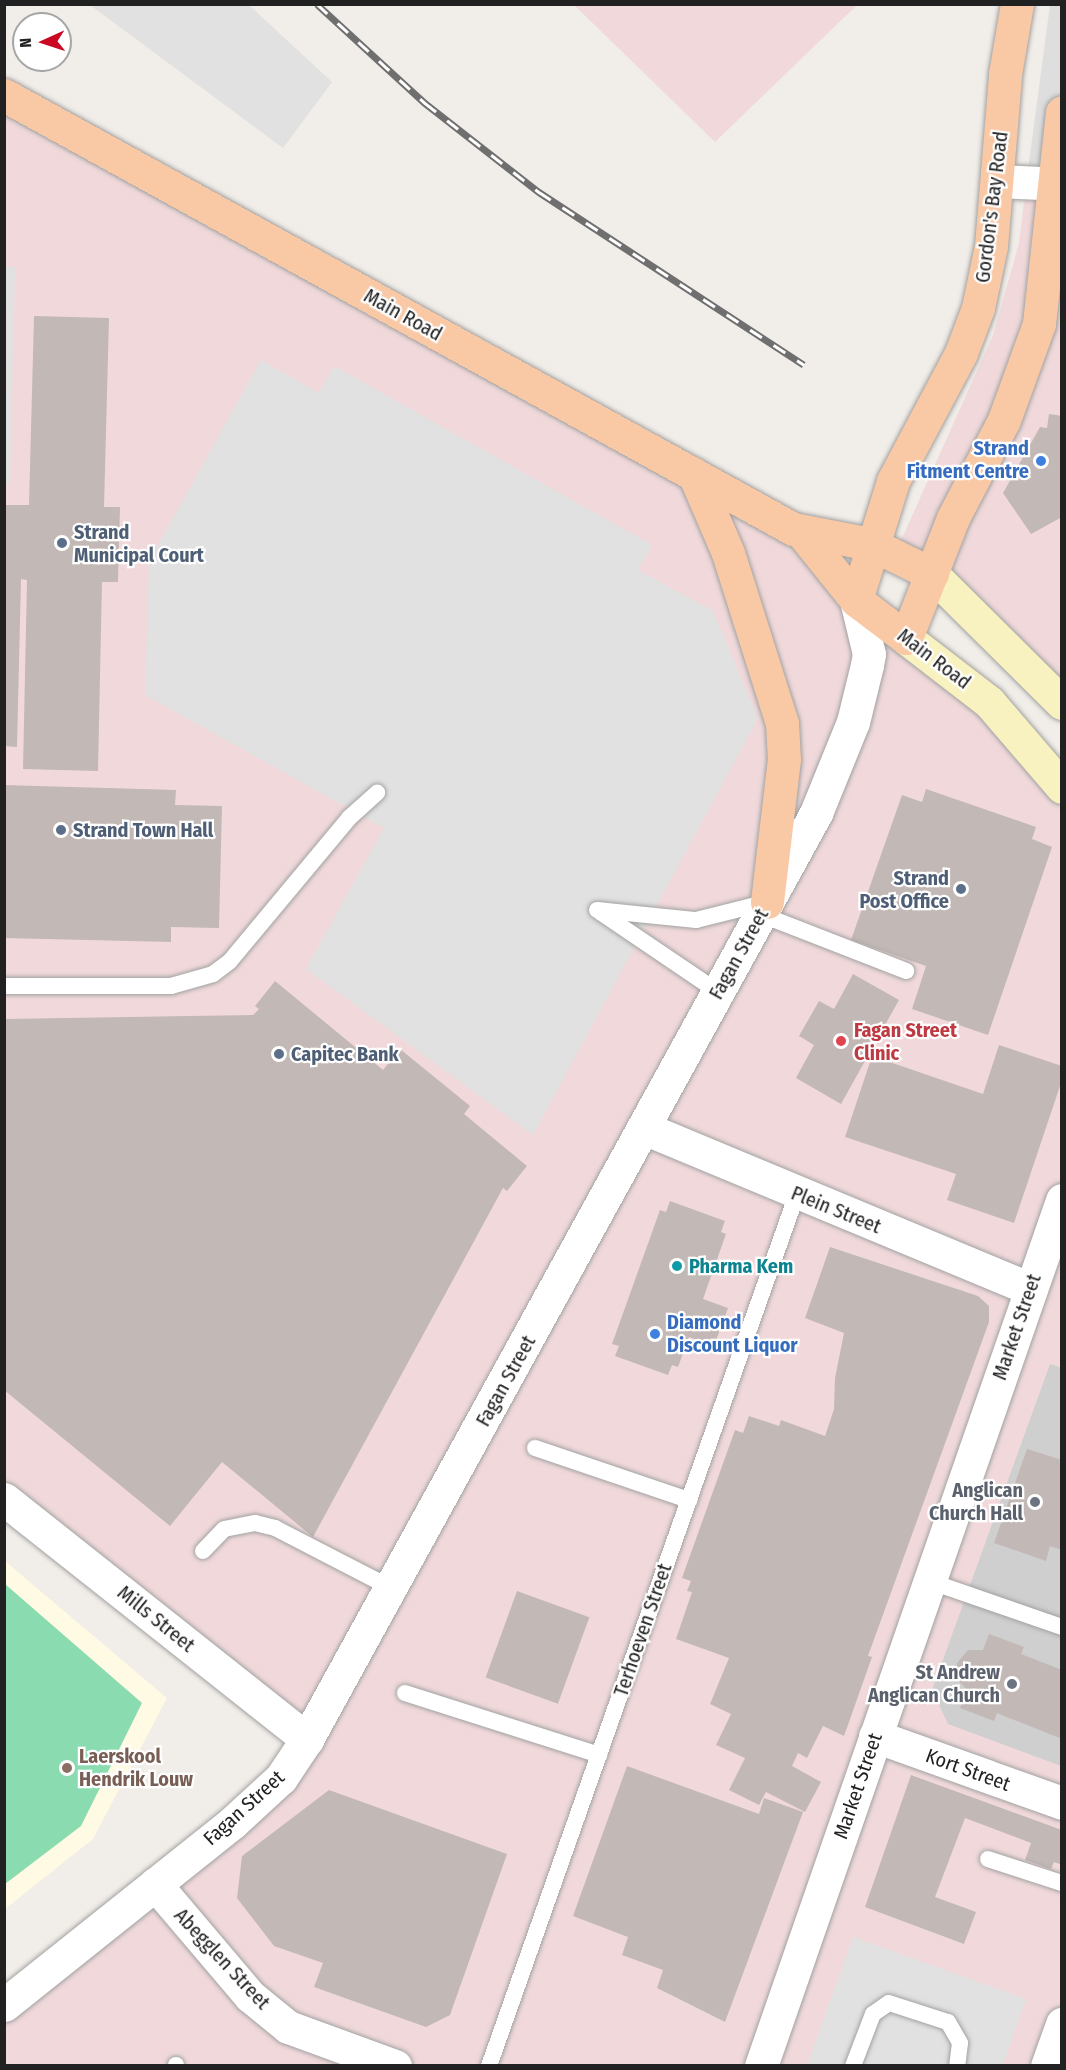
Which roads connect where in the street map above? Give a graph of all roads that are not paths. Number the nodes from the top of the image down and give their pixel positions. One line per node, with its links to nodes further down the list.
1 (1017, 4): 4 (main road, Gordon's Bay Road)
2 (4, 95): 6 (main road, Main Road)
3 (1062, 112): 5 (main road)
4 (998, 181): 5 (street); 8 (main road, Gordon's Bay Road)
5 (1058, 184): 9 (main road)
6 (694, 474): 7 (main road, Main Road); 16 (main road)
7 (803, 534): 8 (main road, Main Road); 10 (main road, Main Road)
8 (871, 544): 9 (main road, Main Road); 10 (main road, Gordon's Bay Road)
9 (932, 574): 11 (main road); 13 (main road, Main Road)
10 (856, 600): 11 (main road, Main Road); 12 (street, Fagan Street)
11 (906, 638): 12 (street); 14 (main road, Main Road)
12 (869, 654): 16 (street, Fagan Street)
13 (1062, 703)
14 (1062, 787)
15 (377, 793): 18 (lane)
16 (764, 908): 17 (lane); 19 (street, Fagan Street); 19 (lane)
17 (906, 971)
18 (4, 986)
19 (718, 992): 20 (street, Fagan Street)
20 (644, 1128): 21 (street, Plein Street); 29 (street, Fagan Street)
21 (797, 1194): 23 (street, Plein Street); 26 (lane, Terhoeven Street)
22 (1062, 1200): 23 (street, Market Street)
23 (1031, 1289): 28 (street, Market Street)
24 (535, 1448): 26 (lane)
25 (4, 1499): 33 (street, Mills Street)
26 (689, 1500): 34 (lane, Terhoeven Street)
27 (203, 1551): 29 (lane)
28 (929, 1581): 30 (lane); 32 (street, Market Street)
29 (391, 1588): 33 (street, Fagan Street)
30 (1062, 1627)
31 (405, 1693): 34 (lane)
32 (875, 1736): 35 (street, Kort Street); 43 (street, Market Street)
33 (307, 1739): 37 (street, Fagan Street)
34 (599, 1755): 42 (lane, Terhoeven Street)
35 (1062, 1803)
36 (988, 1859): 38 (lane)
37 (155, 1884): 39 (street, Fagan Street); 41 (street, Abegglen Street)
38 (1062, 1884)
39 (4, 2005)
40 (1062, 2024): 46 (street)
41 (395, 2066)
42 (489, 2066)
43 (761, 2066)
44 (853, 2066): 45 (lane)
45 (957, 2066)
46 (1047, 2066)

